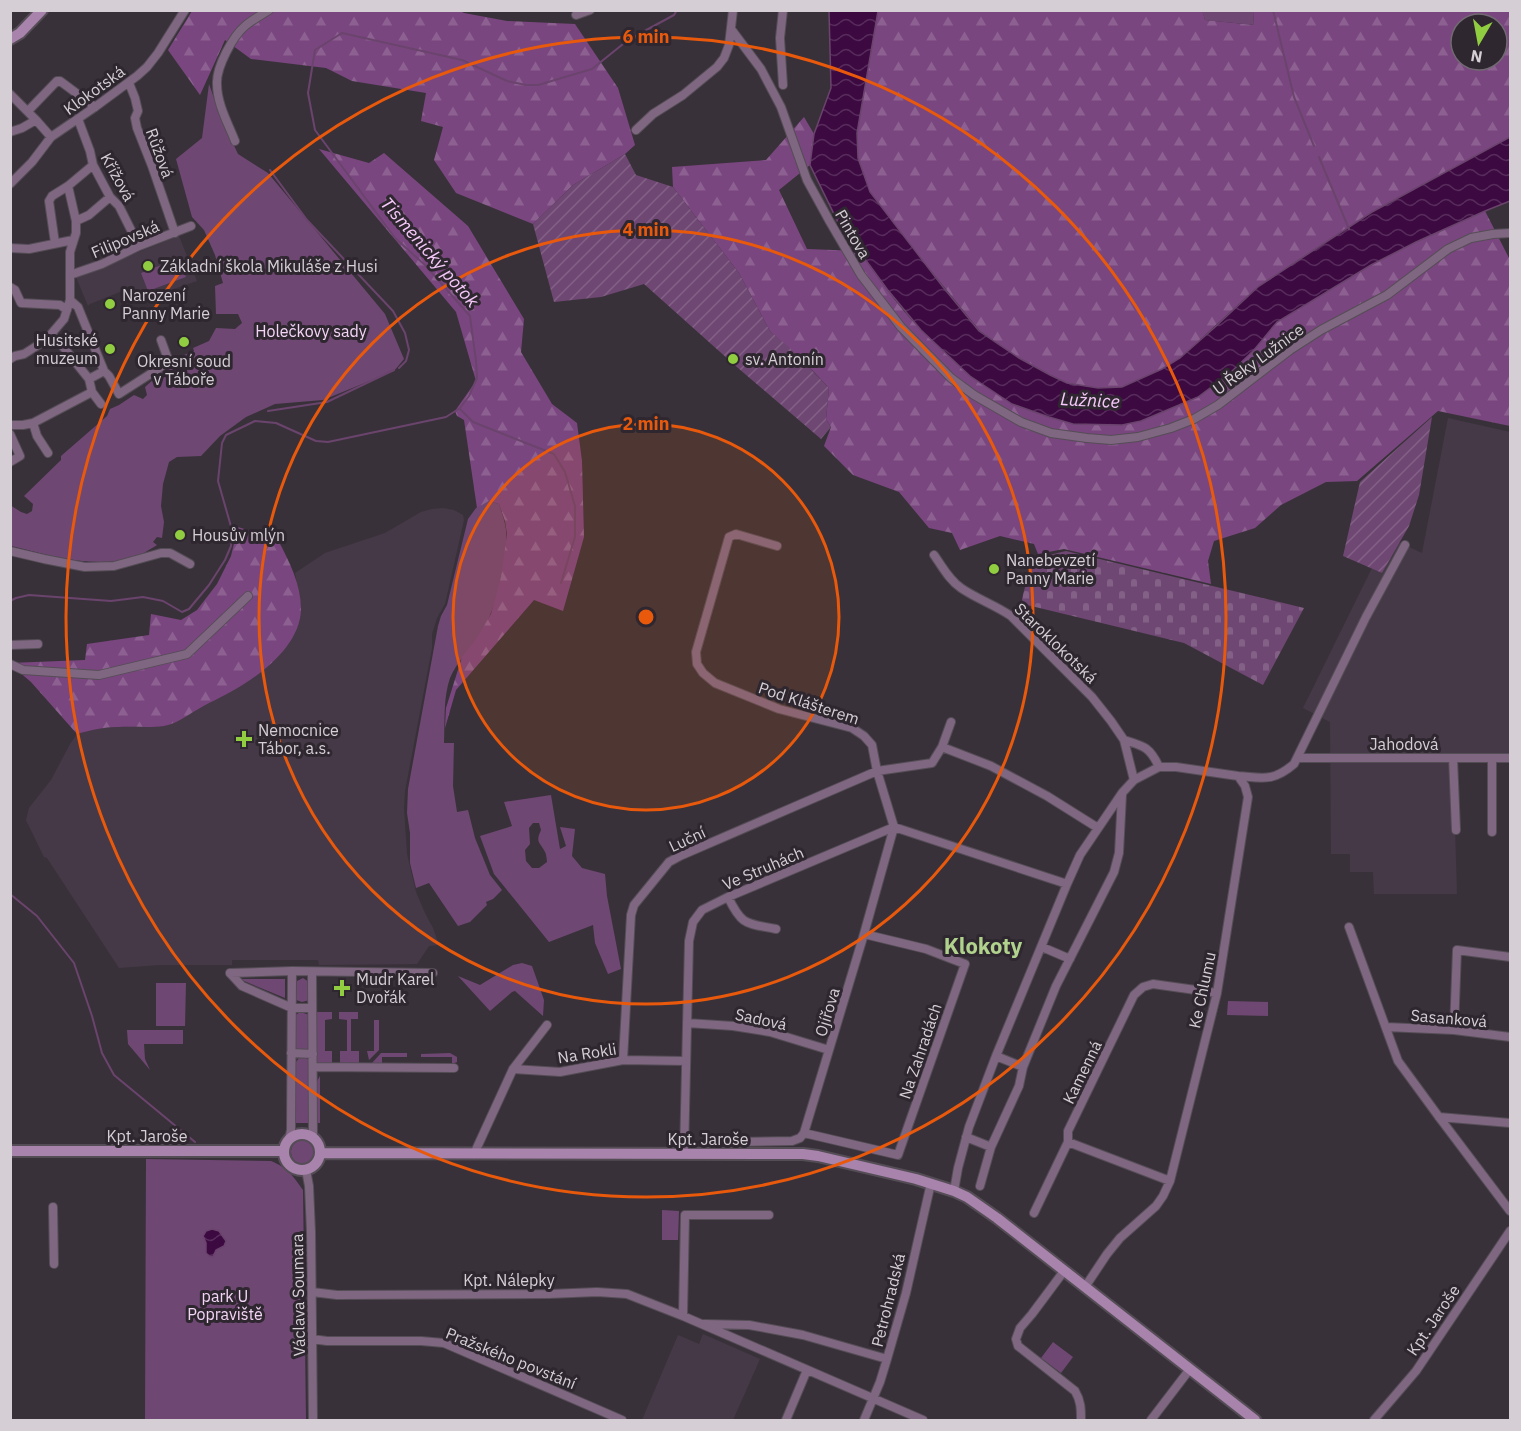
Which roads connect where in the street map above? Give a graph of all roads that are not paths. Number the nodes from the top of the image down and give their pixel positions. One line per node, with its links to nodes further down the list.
1 (42, 10): 9 (street)
2 (185, 10): 10 (street, Klokotská)
3 (269, 10): 20 (street)
4 (590, 10): 7 (street)
5 (733, 10): 8 (street)
6 (783, 10): 11 (street)
7 (576, 15)
8 (731, 29): 17 (street); 44 (street, Pintova)
9 (10, 39)
10 (129, 83): 13 (street, Klokotská); 27 (street, Růžová)
11 (783, 85)
12 (10, 94): 14 (street)
13 (95, 107): 14 (street); 15 (street, Klokotská)
14 (27, 111): 16 (street)
15 (78, 119): 19 (street, Klokotská); 21 (street, Křížová)
16 (36, 120): 18 (street); 19 (street)
17 (636, 130)
18 (10, 132)
19 (51, 137): 22 (street, Klokotská)
20 (236, 141)
21 (93, 165): 23 (street); 24 (street, Křížová)
22 (10, 184)
23 (68, 186): 25 (street); 30 (street)
24 (110, 197): 25 (street); 31 (street, Křížová)
25 (76, 221): 29 (street)
26 (191, 226): 27 (street, Filipovská)
27 (175, 233): 31 (street, Filipovská)
28 (1510, 233): 44 (street, U Řeky Lužnice)
29 (73, 240): 30 (street); 33 (street)
30 (55, 243): 32 (street)
31 (139, 246): 33 (street, Filipovská)
32 (10, 248)
33 (70, 278): 35 (street)
34 (10, 287): 36 (street)
35 (70, 300): 36 (street); 40 (street)
36 (67, 310): 37 (street)
37 (52, 333): 39 (street); 41 (street)
38 (161, 340): 40 (street)
39 (12, 356)
40 (104, 371): 41 (street)
41 (89, 379): 42 (street)
42 (92, 392): 43 (street); 45 (street)
43 (101, 405)
44 (1004, 412)
45 (33, 423): 46 (street); 48 (street)
46 (10, 425)
47 (10, 434): 49 (street)
48 (48, 453)
49 (10, 462)
50 (1405, 545): 62 (street)
51 (777, 546): 67 (street, Pod Klášterem)
52 (10, 551): 54 (street)
53 (934, 555): 60 (street, Staroklokotská)
54 (190, 564)
55 (248, 596): 58 (street)
56 (38, 644): 57 (street)
57 (10, 645)
58 (10, 664)
59 (951, 722): 61 (street)
60 (1124, 740): 66 (street, Staroklokotská); 69 (street, Staroklokotská)
61 (942, 747): 67 (street, Luční); 72 (street)
62 (1297, 758): 63 (street, Jahodová); 68 (street)
63 (1454, 758): 64 (street, Jahodová); 73 (street)
64 (1492, 758): 65 (street, Jahodová); 74 (street)
65 (1510, 758)
66 (1159, 767): 68 (street); 69 (street)
67 (877, 771): 71 (street, Pod Klášterem); 98 (street, Luční)
68 (1238, 776): 86 (street, Ke Chlumu)
69 (1134, 780): 70 (street)
70 (1122, 793): 72 (street); 82 (street)
71 (894, 827): 75 (street); 76 (street, Ve Struhách); 79 (street, Ojířova)
72 (1098, 828): 75 (street)
73 (1456, 830)
74 (1492, 832)
75 (1067, 884): 80 (street)
76 (728, 897): 78 (street); 89 (street, Ve Struhách)
77 (1349, 927): 91 (street)
78 (776, 929)
79 (864, 934): 94 (street, Ojířova); 106 (street, Na Zahradách)
80 (1042, 948): 82 (street); 97 (street)
81 (1510, 957): 92 (street)
82 (1070, 959): 101 (street)
83 (292, 971): 84 (street); 87 (street); 87 (street)
84 (312, 972): 85 (street); 88 (street)
85 (434, 974)
86 (1217, 993): 111 (street, Kamenná); 119 (street, Ke Chlumu)
87 (292, 1008): 88 (street); 95 (street)
88 (312, 1008): 96 (street)
89 (687, 1023): 94 (street, Sadová); 99 (street, Ve Struhách)
90 (546, 1025): 103 (street)
91 (1386, 1027): 92 (street, Sasanková); 104 (street)
92 (1454, 1030): 93 (street, Sasanková)
93 (1510, 1037)
94 (829, 1050): 106 (street, Ojířova)
95 (291, 1053): 96 (street); 109 (street)
96 (312, 1053): 100 (street)
97 (996, 1056): 101 (street); 107 (street)
98 (623, 1060): 99 (street, Na Rokli); 103 (street, Na Rokli)
99 (686, 1061): 117 (street, Ve Struhách)
100 (313, 1067): 102 (street); 108 (street)
101 (1023, 1067): 112 (street)
102 (454, 1068)
103 (513, 1069): 116 (street)
104 (1438, 1117): 105 (street); 124 (street)
105 (1510, 1123)
106 (804, 1133): 110 (street)
107 (966, 1137): 112 (street); 122 (street)
108 (313, 1138): 109 (street); 115 (street)
109 (289, 1140): 114 (street)
110 (733, 1142)
111 (1068, 1142): 119 (street); 125 (street)
112 (991, 1147): 121 (street)
113 (10, 1151): 114 (street, Kpt. Jaroše)
114 (284, 1151): 118 (street)
115 (321, 1153): 116 (street, Kpt. Jaroše); 118 (street)
116 (474, 1154): 117 (street, Kpt. Jaroše)
117 (684, 1154): 120 (street, Kpt. Jaroše)
118 (306, 1170): 131 (street, Václava Soumara)
119 (1170, 1181): 130 (street, Ke Chlumu)
120 (931, 1183): 122 (street, Kpt. Jaroše); 135 (street, Petrohradská)
121 (980, 1186)
122 (954, 1191): 129 (street, Kpt. Jaroše)
123 (53, 1207): 128 (street)
124 (1510, 1211)
125 (1034, 1213)
126 (769, 1215): 132 (street)
127 (1510, 1231): 147 (street, Kpt. Jaroše)
128 (54, 1264)
129 (1064, 1270): 130 (street, Kpt. Jaroše); 144 (street)
130 (1085, 1287): 136 (street, Kpt. Jaroše)
131 (312, 1292): 132 (street, Kpt. Nálepky); 134 (street, Václava Soumara)
132 (683, 1316): 133 (street, Kpt. Nálepky)
133 (700, 1324): 135 (street, Kpt. Nálepky); 137 (street, Kpt. Nálepky)
134 (312, 1339): 139 (street, Václava Soumara); 140 (street, Pražského povstání)
135 (887, 1359): 138 (street, Petrohradská)
136 (1190, 1369): 145 (street); 146 (street, Kpt. Jaroše)
137 (807, 1370): 138 (street, Kpt. Nálepky); 141 (street)
138 (873, 1399): 142 (street, Petrohradská); 143 (street, Kpt. Nálepky)
139 (313, 1420)
140 (622, 1420)
141 (786, 1420)
142 (864, 1420)
143 (924, 1420)
144 (1081, 1420)
145 (1151, 1420)
146 (1255, 1420)
147 (1374, 1420)

